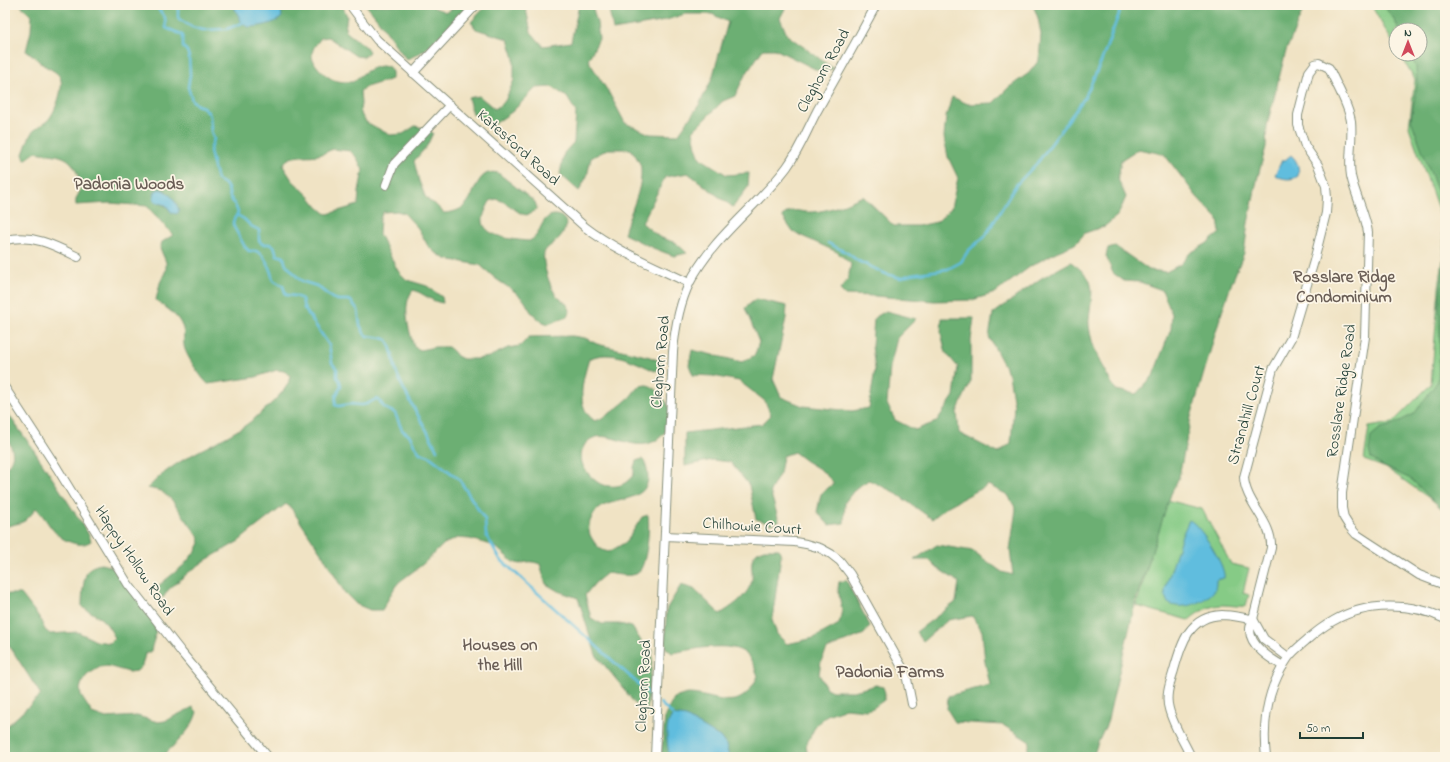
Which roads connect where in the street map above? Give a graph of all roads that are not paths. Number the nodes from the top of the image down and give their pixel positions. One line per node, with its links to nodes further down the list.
1 (350, 5): 4 (street, Katesford Road)
2 (476, 5): 4 (street)
3 (876, 5): 9 (street, Cleghorn Road)
4 (413, 73): 5 (street, Katesford Road)
5 (450, 105): 6 (street); 9 (street, Katesford Road)
6 (386, 185)
7 (5, 240): 8 (street)
8 (78, 257)
9 (689, 283): 12 (street, Cleghorn Road)
10 (1280, 355): 13 (street, Rosslare Ridge Road); 14 (street, Strandhill Court)
11 (5, 388): 19 (street, Happy Hollow Road)
12 (665, 536): 18 (street, Chilhowie Court); 20 (street, Cleghorn Road)
13 (1445, 585)
14 (1253, 619): 16 (street); 17 (street, Strandhill Court); 21 (street)
15 (1445, 619): 16 (street)
16 (1288, 657): 17 (street)
17 (1283, 666): 22 (street)
18 (912, 704)
19 (268, 757)
20 (655, 757)
21 (1190, 757)
22 (1266, 757)

